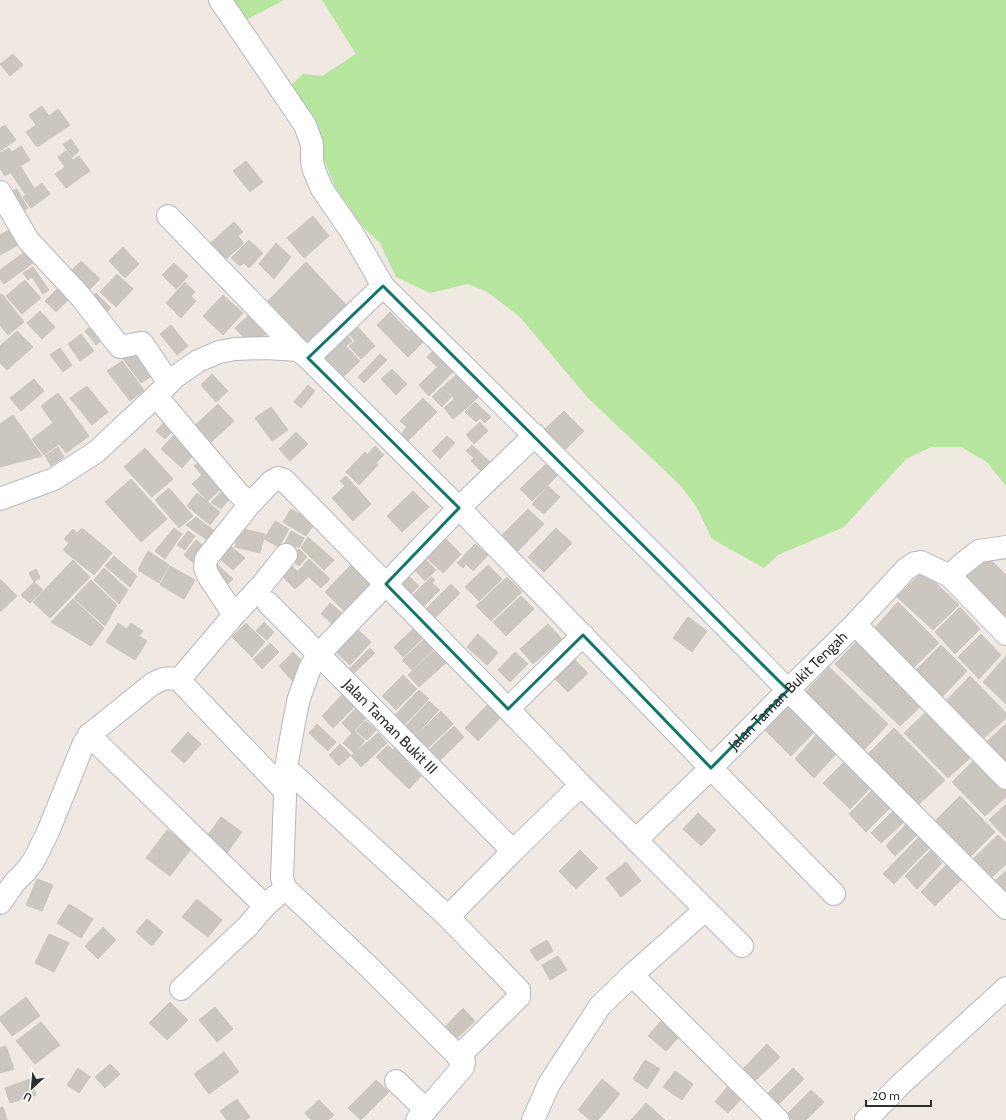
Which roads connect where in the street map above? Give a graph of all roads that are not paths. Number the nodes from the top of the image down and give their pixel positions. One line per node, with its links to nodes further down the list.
1 (220, 0): 4 (street)
2 (0, 192): 6 (street)
3 (168, 216): 5 (street)
4 (383, 286): 5 (street); 7 (street)
5 (303, 354): 6 (street); 10 (street)
6 (162, 390): 8 (street); 9 (street)
7 (535, 435): 10 (street); 22 (street)
8 (0, 500)
9 (250, 504): 14 (street); 16 (street)
10 (459, 508): 14 (street); 19 (street)
11 (1006, 547): 13 (street)
12 (286, 555): 16 (street)
13 (950, 576): 17 (street, Jalan Taman Bukit Tengah); 18 (street)
14 (386, 584): 20 (street); 23 (street)
15 (268, 603): 20 (street, Jalan Taman Bukit III)
16 (234, 615): 21 (street)
17 (855, 624): 22 (street, Jalan Taman Bukit Tengah); 27 (street)
18 (1006, 634)
19 (583, 635): 23 (street); 26 (street)
20 (318, 655): 25 (street); 31 (street, Jalan Taman Bukit III)
21 (179, 680): 24 (street); 29 (street)
22 (788, 690): 26 (street, Jalan Taman Bukit Tengah); 36 (street)
23 (508, 708): 28 (street)
24 (89, 735): 34 (street); 35 (street)
25 (286, 768): 29 (street); 38 (street)
26 (711, 768): 30 (street, Jalan Taman Bukit Tengah); 33 (street)
27 (1006, 778)
28 (581, 785): 30 (street); 31 (street)
29 (285, 791): 32 (street)
30 (636, 840): 37 (street)
31 (513, 851): 38 (street)
32 (285, 888): 35 (street); 43 (street)
33 (834, 894)
34 (0, 903)
35 (265, 906): 42 (street)
36 (1006, 908)
37 (704, 910): 39 (street); 40 (street)
38 (448, 917): 43 (street)
39 (742, 946)
40 (632, 975): 46 (street); 47 (street)
41 (1006, 988): 48 (street)
42 (181, 989)
43 (458, 1057): 45 (street)
44 (396, 1081): 45 (street)
45 (422, 1115)
46 (768, 1117)
47 (533, 1120)
48 (866, 1120)

